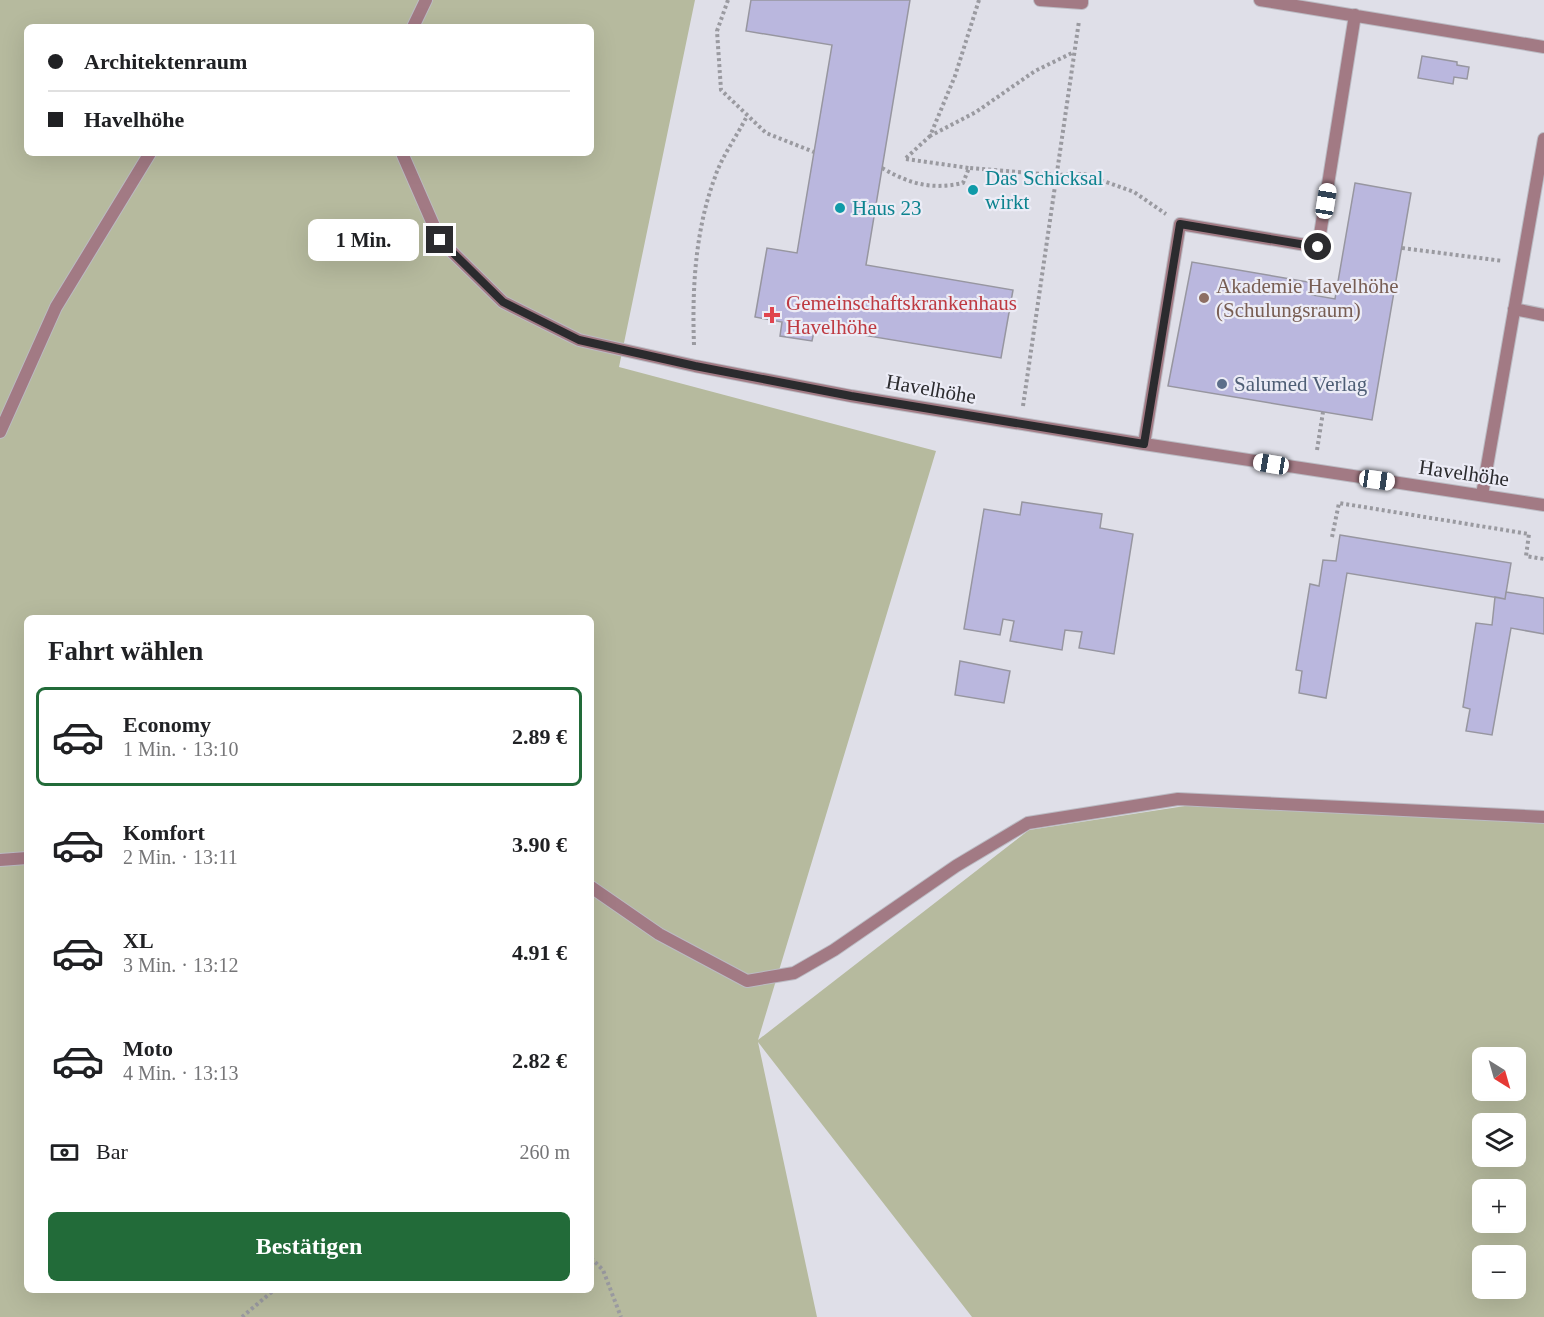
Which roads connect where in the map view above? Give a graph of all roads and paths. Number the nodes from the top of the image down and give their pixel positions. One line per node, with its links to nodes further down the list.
1 (426, 0): 8 (lane)
2 (728, 0): 11 (path)
3 (979, 0): 12 (path)
4 (1040, 0): 6 (lane)
5 (1260, 0): 7 (lane)
6 (1082, 1): 10 (path)
7 (1355, 15): 9 (lane); 20 (lane)
8 (414, 24)
9 (1544, 47)
10 (1074, 52): 12 (path); 19 (path)
11 (747, 116): 14 (path); 25 (path)
12 (930, 136): 18 (path)
13 (1544, 139): 22 (lane)
14 (814, 152)
15 (148, 156): 28 (lane)
16 (403, 156): 25 (lane, Havelhöhe)
17 (882, 168): 18 (path)
18 (969, 168): 19 (path)
19 (1056, 175): 20 (path); 27 (path)
20 (1180, 224): 29 (lane)
21 (1402, 248): 22 (path)
22 (1522, 264): 23 (lane)
23 (1514, 309): 24 (lane); 31 (lane)
24 (1544, 315)
25 (695, 366): 27 (lane, Havelhöhe)
26 (1323, 412): 30 (path)
27 (1021, 424): 29 (lane, Havelhöhe)
28 (0, 432)
29 (1144, 444): 30 (lane, Havelhöhe)
30 (1313, 470): 31 (lane, Havelhöhe)
31 (1482, 495): 32 (lane, Havelhöhe)
32 (1544, 505)
33 (1332, 537): 34 (path)
34 (1544, 559)
35 (1544, 818): 38 (lane)
36 (24, 858): 37 (lane)
37 (0, 860)
38 (594, 889)
39 (594, 1261): 42 (path)
40 (270, 1293): 41 (path)
41 (242, 1317)
42 (621, 1317)

